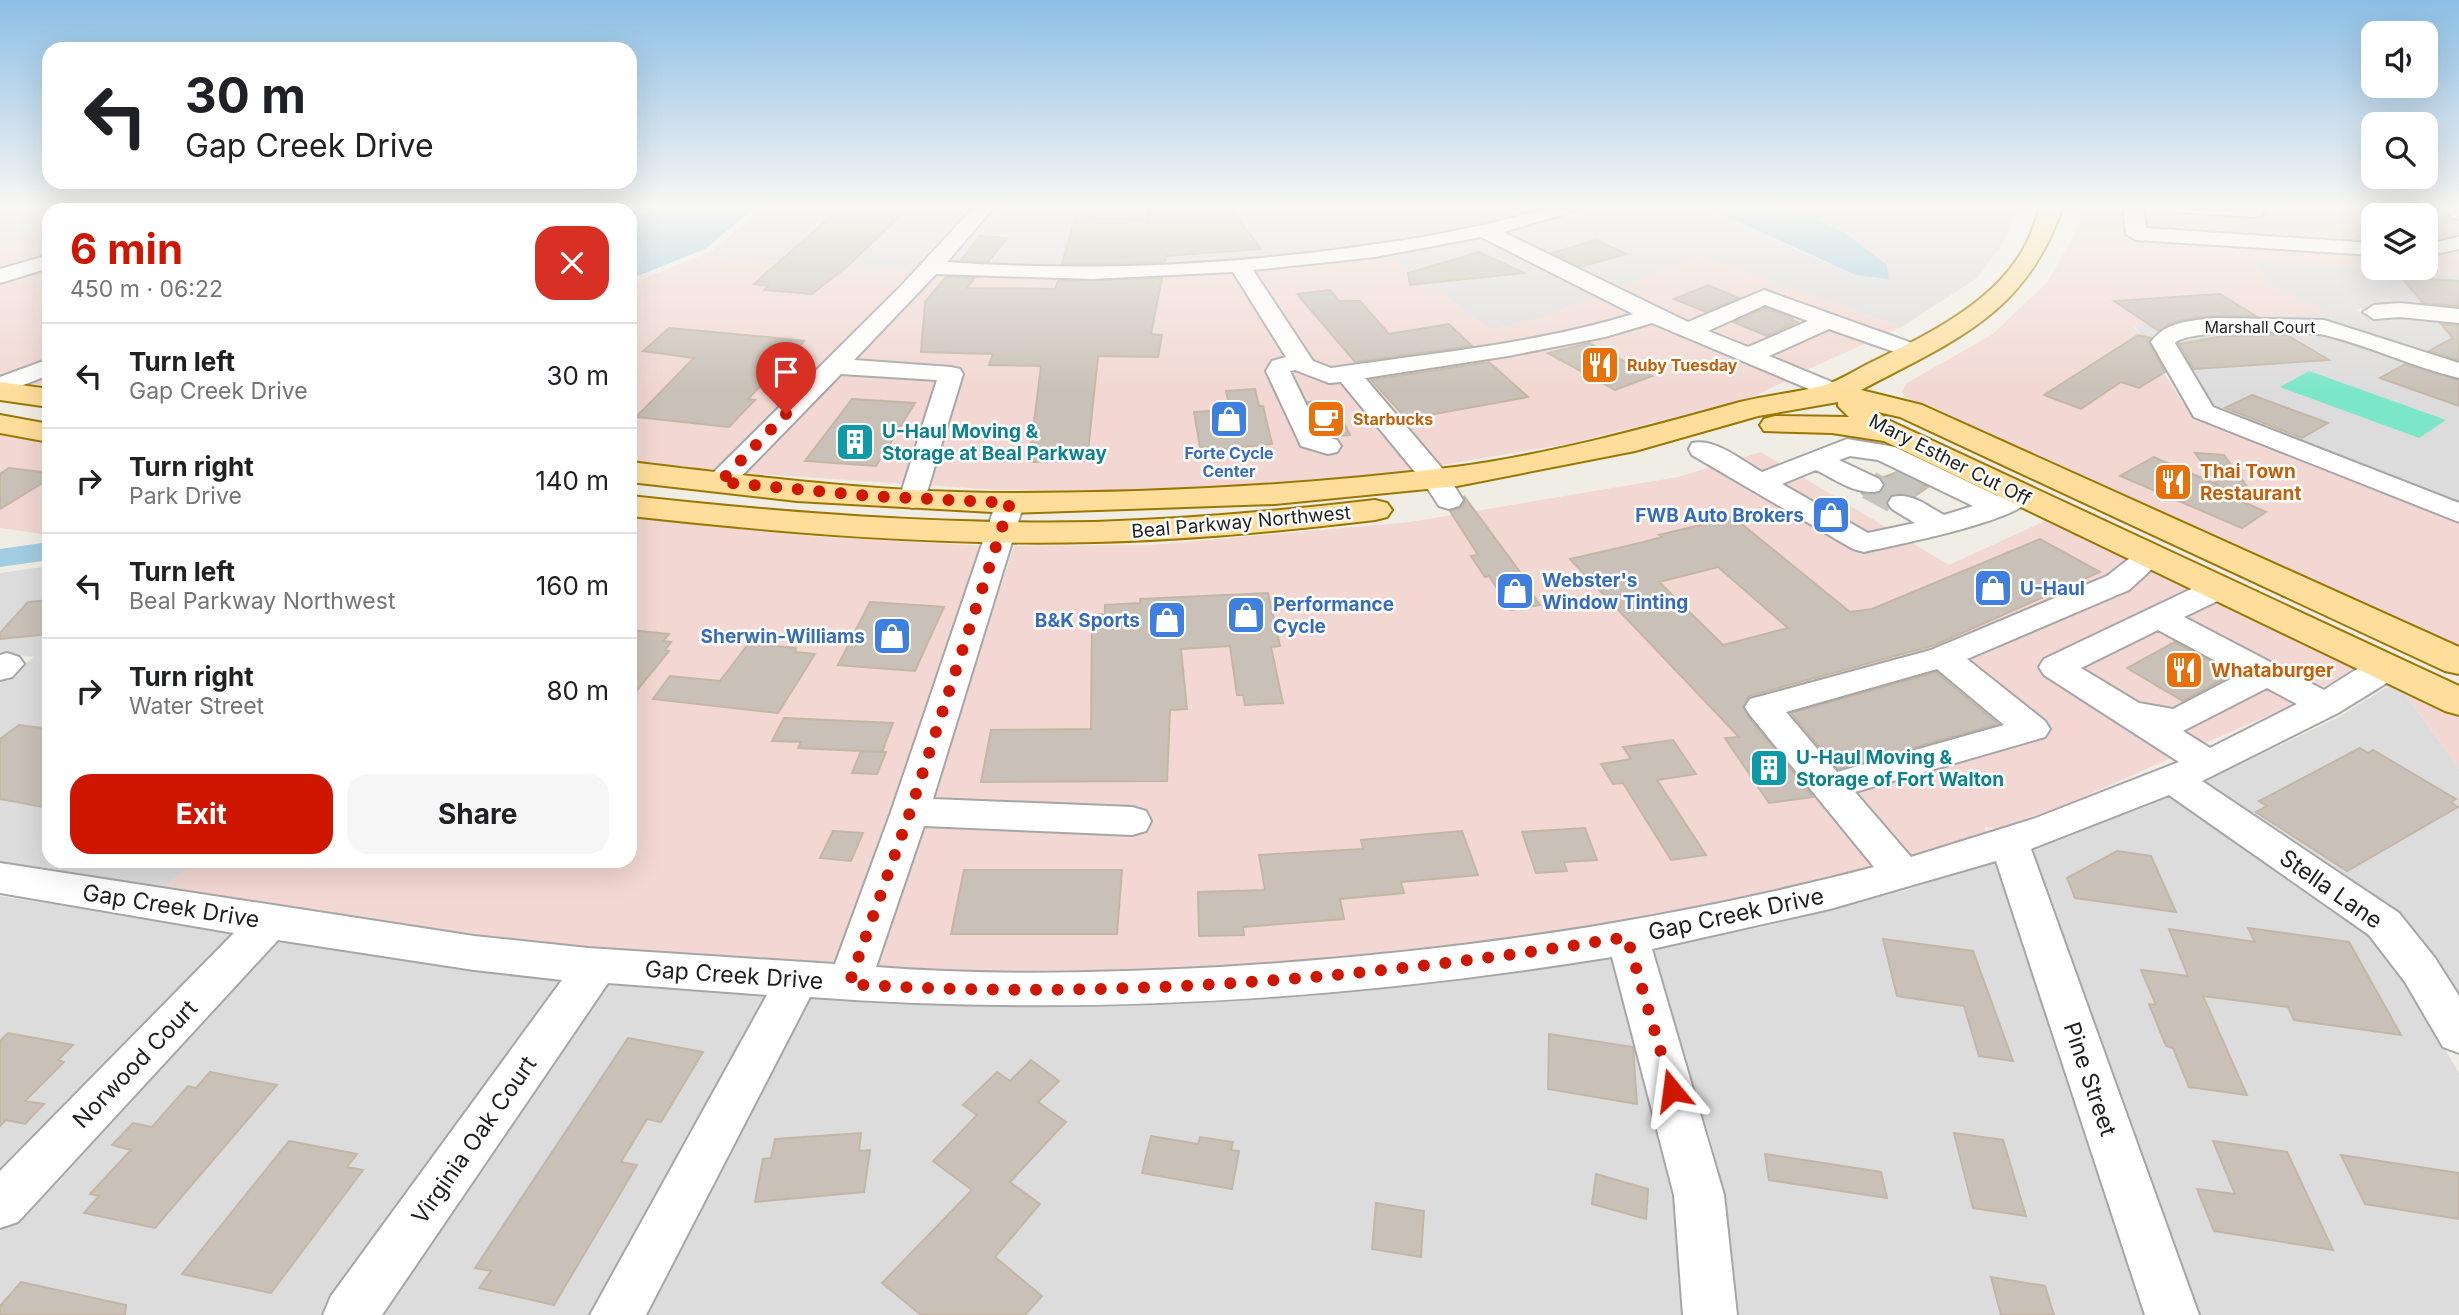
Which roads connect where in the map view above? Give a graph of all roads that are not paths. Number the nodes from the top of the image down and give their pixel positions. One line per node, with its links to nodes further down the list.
1 (28, 267): 8 (street)
2 (931, 267): 17 (street)
3 (937, 267): 4 (street)
4 (1187, 267)
5 (1240, 267): 16 (street)
6 (1558, 267): 10 (street)
7 (2024, 267): 15 (main road, Beal Parkway Northwest)
8 (0, 276)
9 (2374, 312): 11 (street)
10 (1654, 315): 13 (street); 20 (street)
11 (2459, 316)
12 (1829, 320): 13 (street); 14 (street); 15 (street)
13 (1698, 327): 14 (street)
14 (1758, 351): 23 (street)
15 (1915, 352): 23 (main road, Beal Parkway Northwest)
16 (1301, 361): 20 (street); 29 (street)
17 (834, 366): 34 (street); 39 (street)
18 (42, 369): 21 (street)
19 (2459, 371): 42 (street, Marshall Court)
20 (1350, 376): 38 (street)
21 (0, 386)
22 (0, 391): 24 (main road)
23 (1835, 392): 26 (main road, Beal Parkway Northwest); 28 (main road, Mary Esther Cut Off); 38 (main road, Beal Parkway Northwest); 49 (main road, Mary Esther Cut Off)
24 (42, 397)
25 (0, 424): 27 (main road)
26 (1775, 425): 28 (main road); 30 (main road, Beal Parkway Northwest)
27 (42, 432)
28 (1891, 433): 40 (main road, Mary Esther Cut Off)
29 (1328, 446)
30 (1702, 449): 35 (lane); 38 (main road, Beal Parkway Northwest)
31 (1827, 455): 33 (street); 35 (street); 36 (street); 40 (street)
32 (637, 473): 34 (main road, Beal Parkway Northwest)
33 (1895, 473)
34 (720, 482): 37 (main road); 39 (main road, Beal Parkway Northwest)
35 (1759, 483): 44 (lane)
36 (1869, 485)
37 (637, 488)
38 (1442, 490): 43 (main road, Beal Parkway Northwest); 43 (main road, Beal Parkway Northwest)
39 (913, 499): 43 (main road, Beal Parkway Northwest)
40 (1998, 506): 44 (lane); 44 (street); 45 (main road, Mary Esther Cut Off)
41 (637, 507): 43 (main road, Beal Parkway Northwest)
42 (2459, 513)
43 (1006, 518): 59 (street)
44 (1940, 525)
45 (2150, 557): 46 (main road, Mary Esther Cut Off); 48 (street)
46 (2217, 589): 47 (street); 50 (main road, Mary Esther Cut Off)
47 (2158, 617): 51 (street); 55 (street)
48 (1943, 657): 58 (street); 58 (street)
49 (2459, 662)
50 (2386, 668): 52 (main road); 53 (main road, Mary Esther Cut Off); 54 (street, Gap Creek Drive)
51 (2267, 674): 54 (street); 55 (street)
52 (2459, 678)
53 (2459, 702)
54 (2326, 705): 56 (street, Gap Creek Drive)
55 (2127, 712): 56 (street)
56 (2206, 762): 57 (street, Gap Creek Drive)
57 (2170, 779): 61 (street, Gap Creek Drive); 69 (street, Stella Lane)
58 (1829, 787): 62 (street)
59 (910, 812): 60 (street); 68 (street)
60 (1132, 821)
61 (2009, 842): 62 (street, Gap Creek Drive); 74 (street, Pine Street)
62 (1903, 875): 65 (street, Gap Creek Drive)
63 (0, 878): 64 (street, Gap Creek Drive)
64 (271, 922): 66 (street, Gap Creek Drive); 70 (street, Norwood Court)
65 (1627, 937): 68 (street, Gap Creek Drive); 73 (street)
66 (597, 965): 67 (street, Gap Creek Drive); 71 (street, Virginia Oak Court)
67 (799, 979): 68 (street, Gap Creek Drive); 72 (street)
68 (849, 984)
69 (2459, 1034)
70 (0, 1205)
71 (350, 1315)
72 (617, 1315)
73 (1710, 1315)
74 (2172, 1315)

